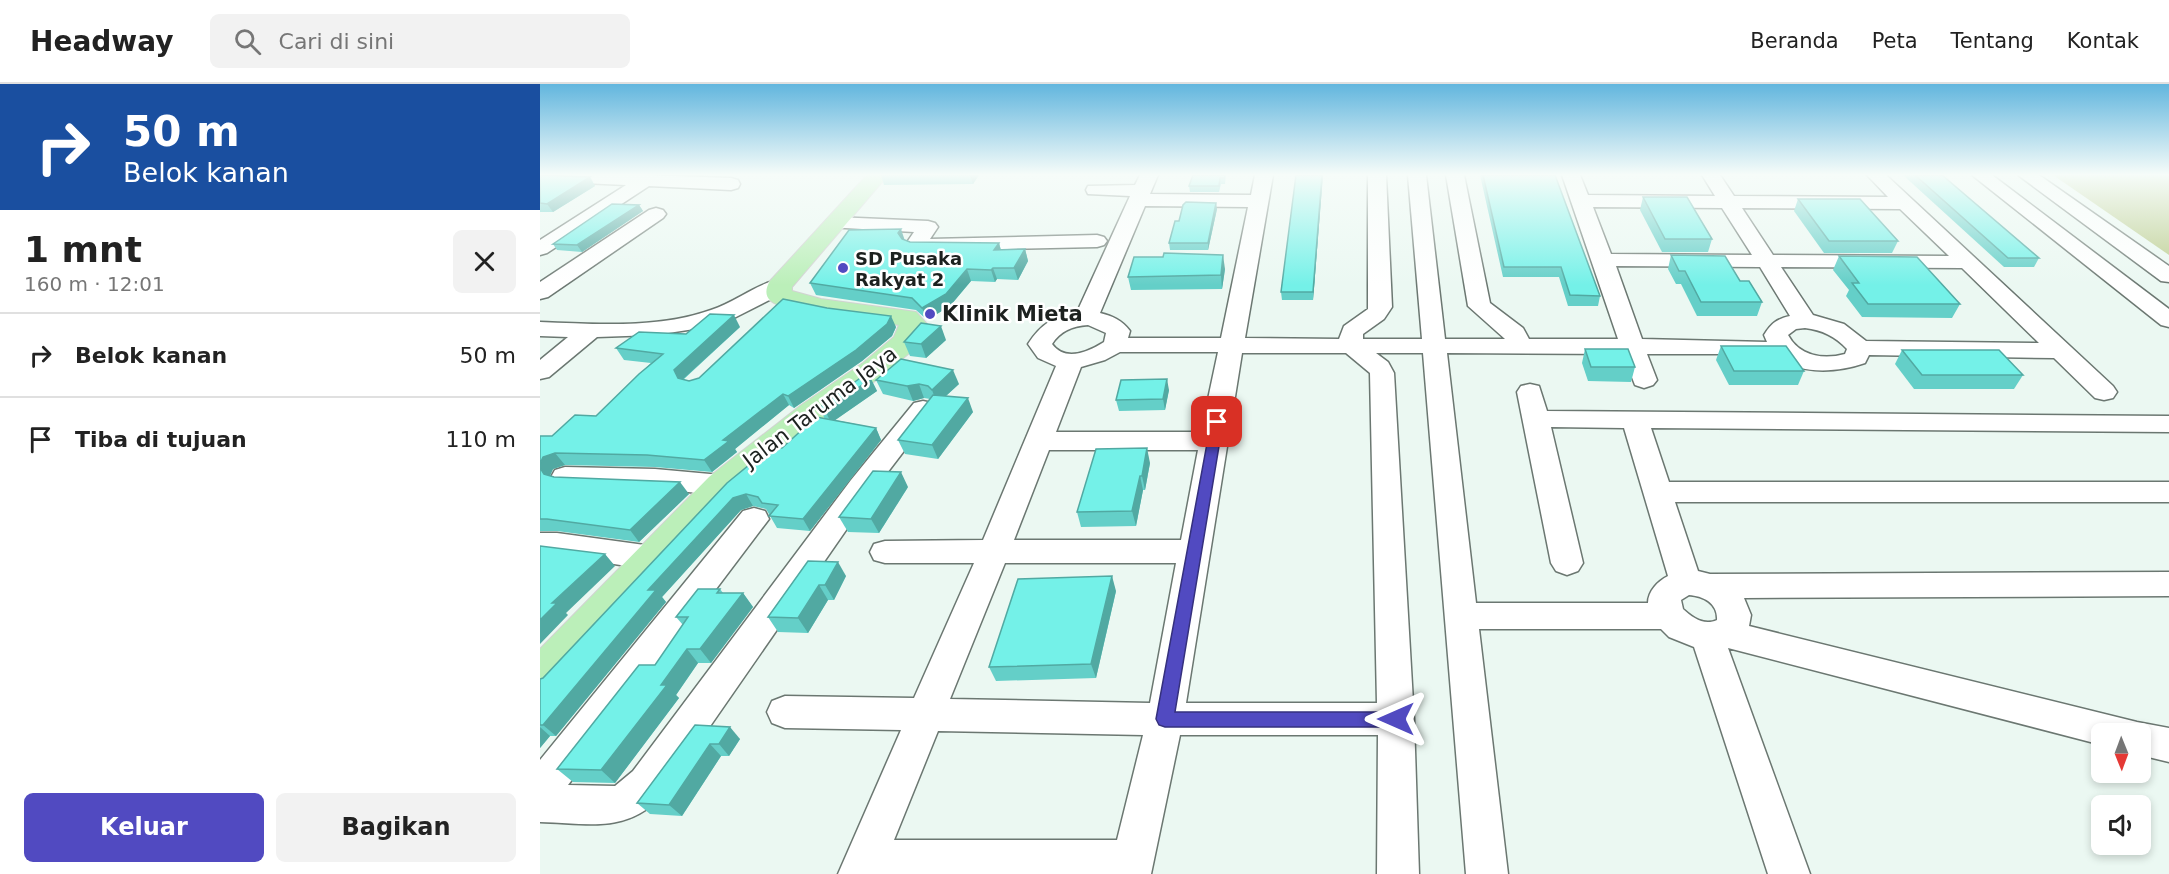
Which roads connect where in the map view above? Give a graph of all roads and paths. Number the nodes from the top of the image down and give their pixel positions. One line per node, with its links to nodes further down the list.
1 (597, 212): 17 (street)
2 (845, 212): 15 (main road)
3 (1133, 212): 20 (street)
4 (1253, 212): 36 (street)
5 (1378, 212): 37 (street)
6 (1420, 212): 38 (street)
7 (1462, 212): 39 (street)
8 (1585, 212): 22 (street)
9 (1735, 212): 23 (street)
10 (1915, 212): 24 (street)
11 (2029, 212): 30 (street)
12 (2056, 212): 28 (street)
13 (2079, 212): 25 (street)
14 (656, 214): 26 (street)
15 (835, 223): 18 (street); 27 (main road)
16 (540, 227): 17 (street)
17 (571, 229): 19 (street)
18 (1097, 242)
19 (540, 249)
20 (1112, 258): 21 (street); 29 (street)
21 (1135, 258)
22 (1603, 260): 23 (street); 40 (street)
23 (1767, 261): 24 (street); 31 (street)
24 (1968, 262): 43 (street)
25 (2169, 276)
26 (540, 292)
27 (782, 293): 32 (street); 34 (street); 54 (main road, Jalan Taruma Jaya)
28 (2169, 296)
29 (1086, 318): 35 (street); 44 (street)
30 (2169, 320)
31 (1805, 321): 41 (street); 42 (street)
32 (761, 322)
33 (540, 329): 34 (street)
34 (590, 331): 45 (street)
35 (1116, 338): 36 (street); 44 (street)
36 (1233, 338): 37 (street); 52 (street)
37 (1351, 338): 38 (street); 72 (street)
38 (1432, 339): 39 (street); 66 (street)
39 (1518, 340): 40 (street)
40 (1630, 340): 41 (street); 46 (street)
41 (1780, 341): 42 (street)
42 (1854, 342): 43 (street)
43 (2053, 344): 47 (street)
44 (1071, 361): 51 (street)
45 (540, 372)
46 (1644, 380)
47 (2104, 392)
48 (924, 408): 77 (street)
49 (1635, 420): 50 (street); 55 (street); 63 (street)
50 (2169, 424)
51 (1038, 441): 52 (street); 61 (street)
52 (1213, 441): 59 (street)
53 (565, 477): 54 (street)
54 (721, 485): 62 (main road, Jalan Taruma Jaya)
55 (1658, 492): 56 (street); 65 (street)
56 (2169, 492)
57 (754, 519): 76 (street)
58 (540, 544): 62 (street)
59 (1194, 551): 61 (street); 71 (street)
60 (885, 552): 61 (street)
61 (994, 552): 70 (street)
62 (652, 558): 68 (main road, Jalan Taruma Jaya)
63 (1566, 563)
64 (2169, 584): 65 (street)
65 (1682, 596): 66 (street); 67 (street); 67 (street)
66 (1460, 609): 81 (street)
67 (1715, 634): 73 (street); 82 (street)
68 (540, 676)
69 (785, 712): 70 (street)
70 (927, 714): 71 (street); 79 (street)
71 (1165, 719): 72 (street); 78 (street)
72 (1396, 719): 80 (street)
73 (2091, 726)
74 (2151, 741): 75 (street)
75 (2169, 745)
76 (540, 790)
77 (540, 803)
78 (1131, 867): 79 (street)
79 (861, 868)
80 (1398, 874)
81 (1487, 874)
82 (1789, 874)

